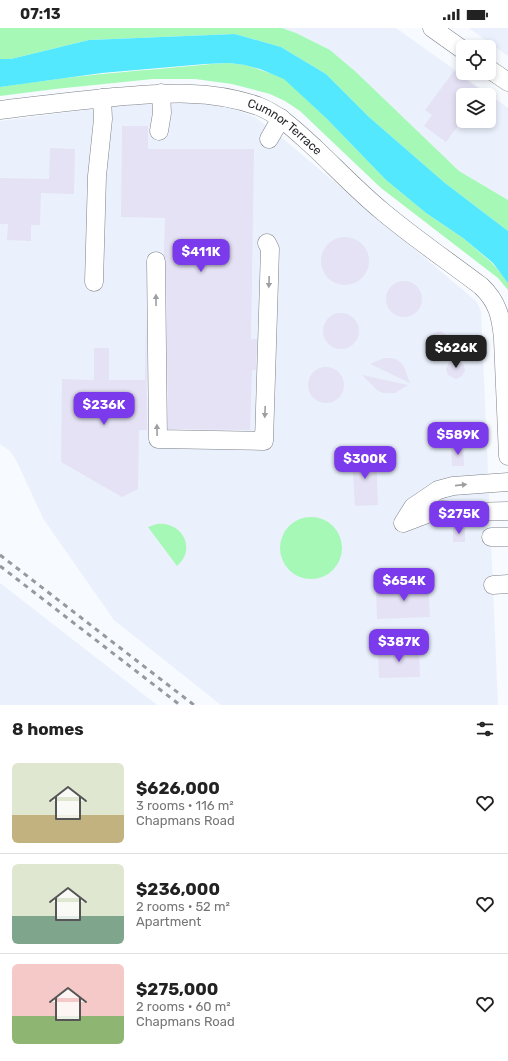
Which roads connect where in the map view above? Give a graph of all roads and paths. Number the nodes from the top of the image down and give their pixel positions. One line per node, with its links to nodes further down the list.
1 (432, 28): 2 (street)
2 (456, 45)
3 (496, 74): 4 (street)
4 (508, 82)
5 (161, 93): 6 (street, Cumnor Terrace); 8 (street, Cumnor Terrace); 9 (street)
6 (102, 98): 7 (street, Cumnor Terrace); 13 (street)
7 (0, 110)
8 (281, 118): 10 (street); 14 (street, Cumnor Terrace)
9 (159, 131)
10 (269, 138)
11 (267, 243): 12 (street, one-way to 12)
12 (156, 261)
13 (94, 282)
14 (507, 413): 15 (street, Cumnor Terrace)
15 (508, 456)
16 (508, 482): 17 (street, one-way to 16)
17 (508, 512)

